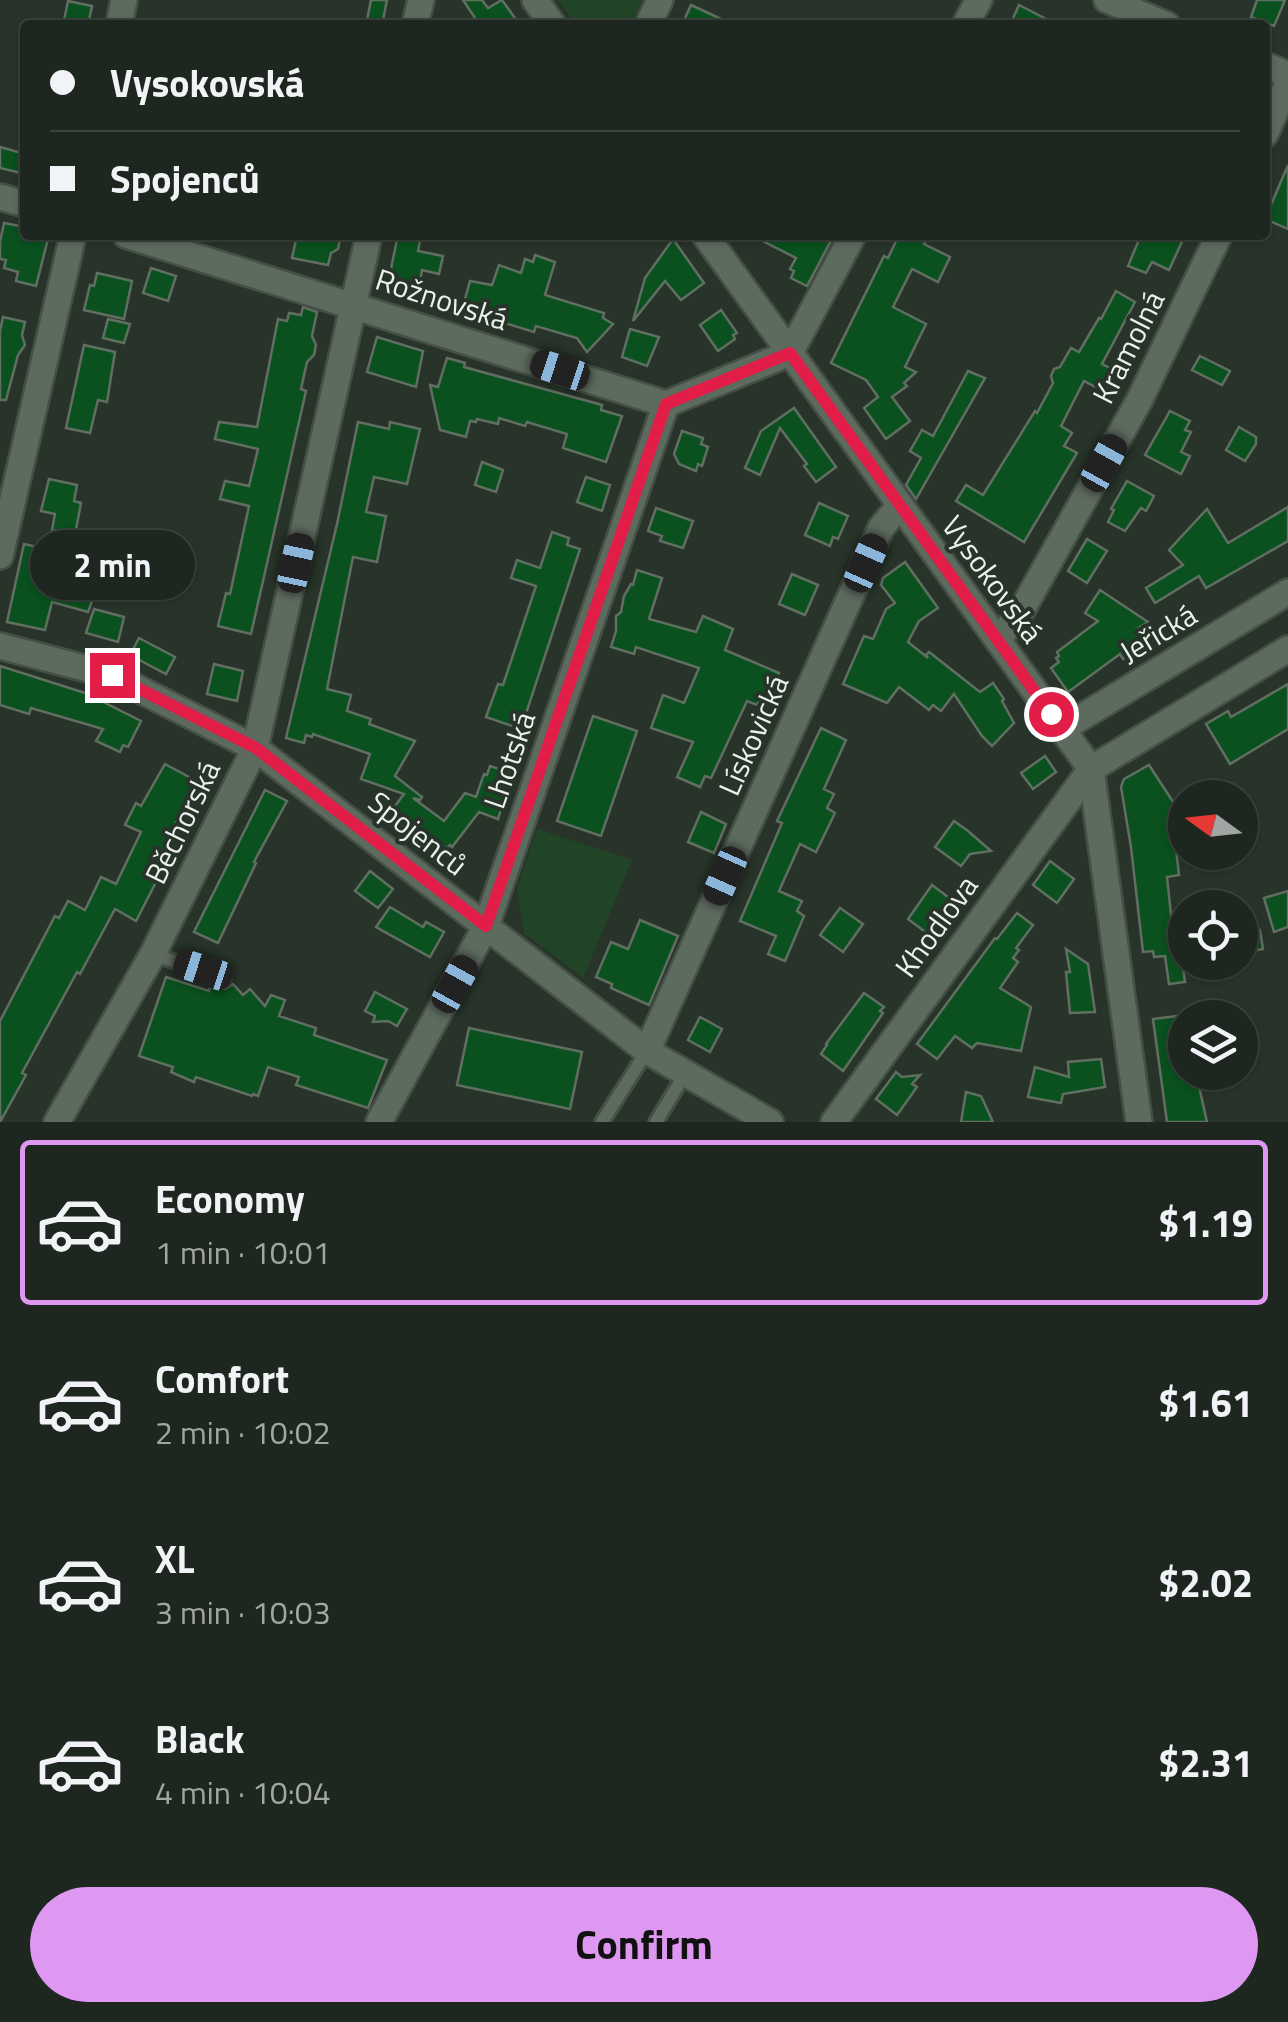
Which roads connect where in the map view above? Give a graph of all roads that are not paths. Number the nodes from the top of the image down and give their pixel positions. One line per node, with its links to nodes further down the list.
1 (1107, 0): 2 (street)
2 (1155, 20)
3 (1288, 83): 4 (street)
4 (1270, 123)
5 (72, 240): 15 (street)
6 (142, 240): 11 (street, Rožnovská)
7 (368, 240): 11 (street, Běchorská)
8 (709, 240): 12 (street, Vysokovská)
9 (850, 240): 12 (street)
10 (1218, 240): 17 (street, Kramolná)
11 (353, 304): 13 (street, Rožnovská); 21 (street, Běchorská)
12 (790, 353): 13 (street); 14 (street, Vysokovská)
13 (666, 404): 23 (street, Lhotská)
14 (900, 504): 17 (street, Vysokovská); 26 (street, Lískovická)
15 (0, 556)
16 (1288, 592): 20 (street, Jeřická)
17 (997, 639): 20 (street, Vysokovská)
18 (0, 646): 21 (street, Spojenců)
19 (1288, 649): 22 (street)
20 (1062, 729): 22 (street, Vysokovská)
21 (256, 748): 23 (street, Spojenců); 24 (street, Běchorská)
22 (1091, 769): 33 (street, Khodlova); 34 (street, Vysokovská)
23 (486, 926): 26 (street, Spojenců); 29 (street, Lhotská)
24 (153, 954): 25 (lane); 28 (street, Běchorská)
25 (224, 980)
26 (647, 1051): 27 (street, Spojenců); 30 (lane)
27 (686, 1074): 31 (lane); 32 (street, Spojenců)
28 (57, 1122)
29 (379, 1122)
30 (602, 1122)
31 (656, 1122)
32 (770, 1122)
33 (834, 1122)
34 (1139, 1122)

